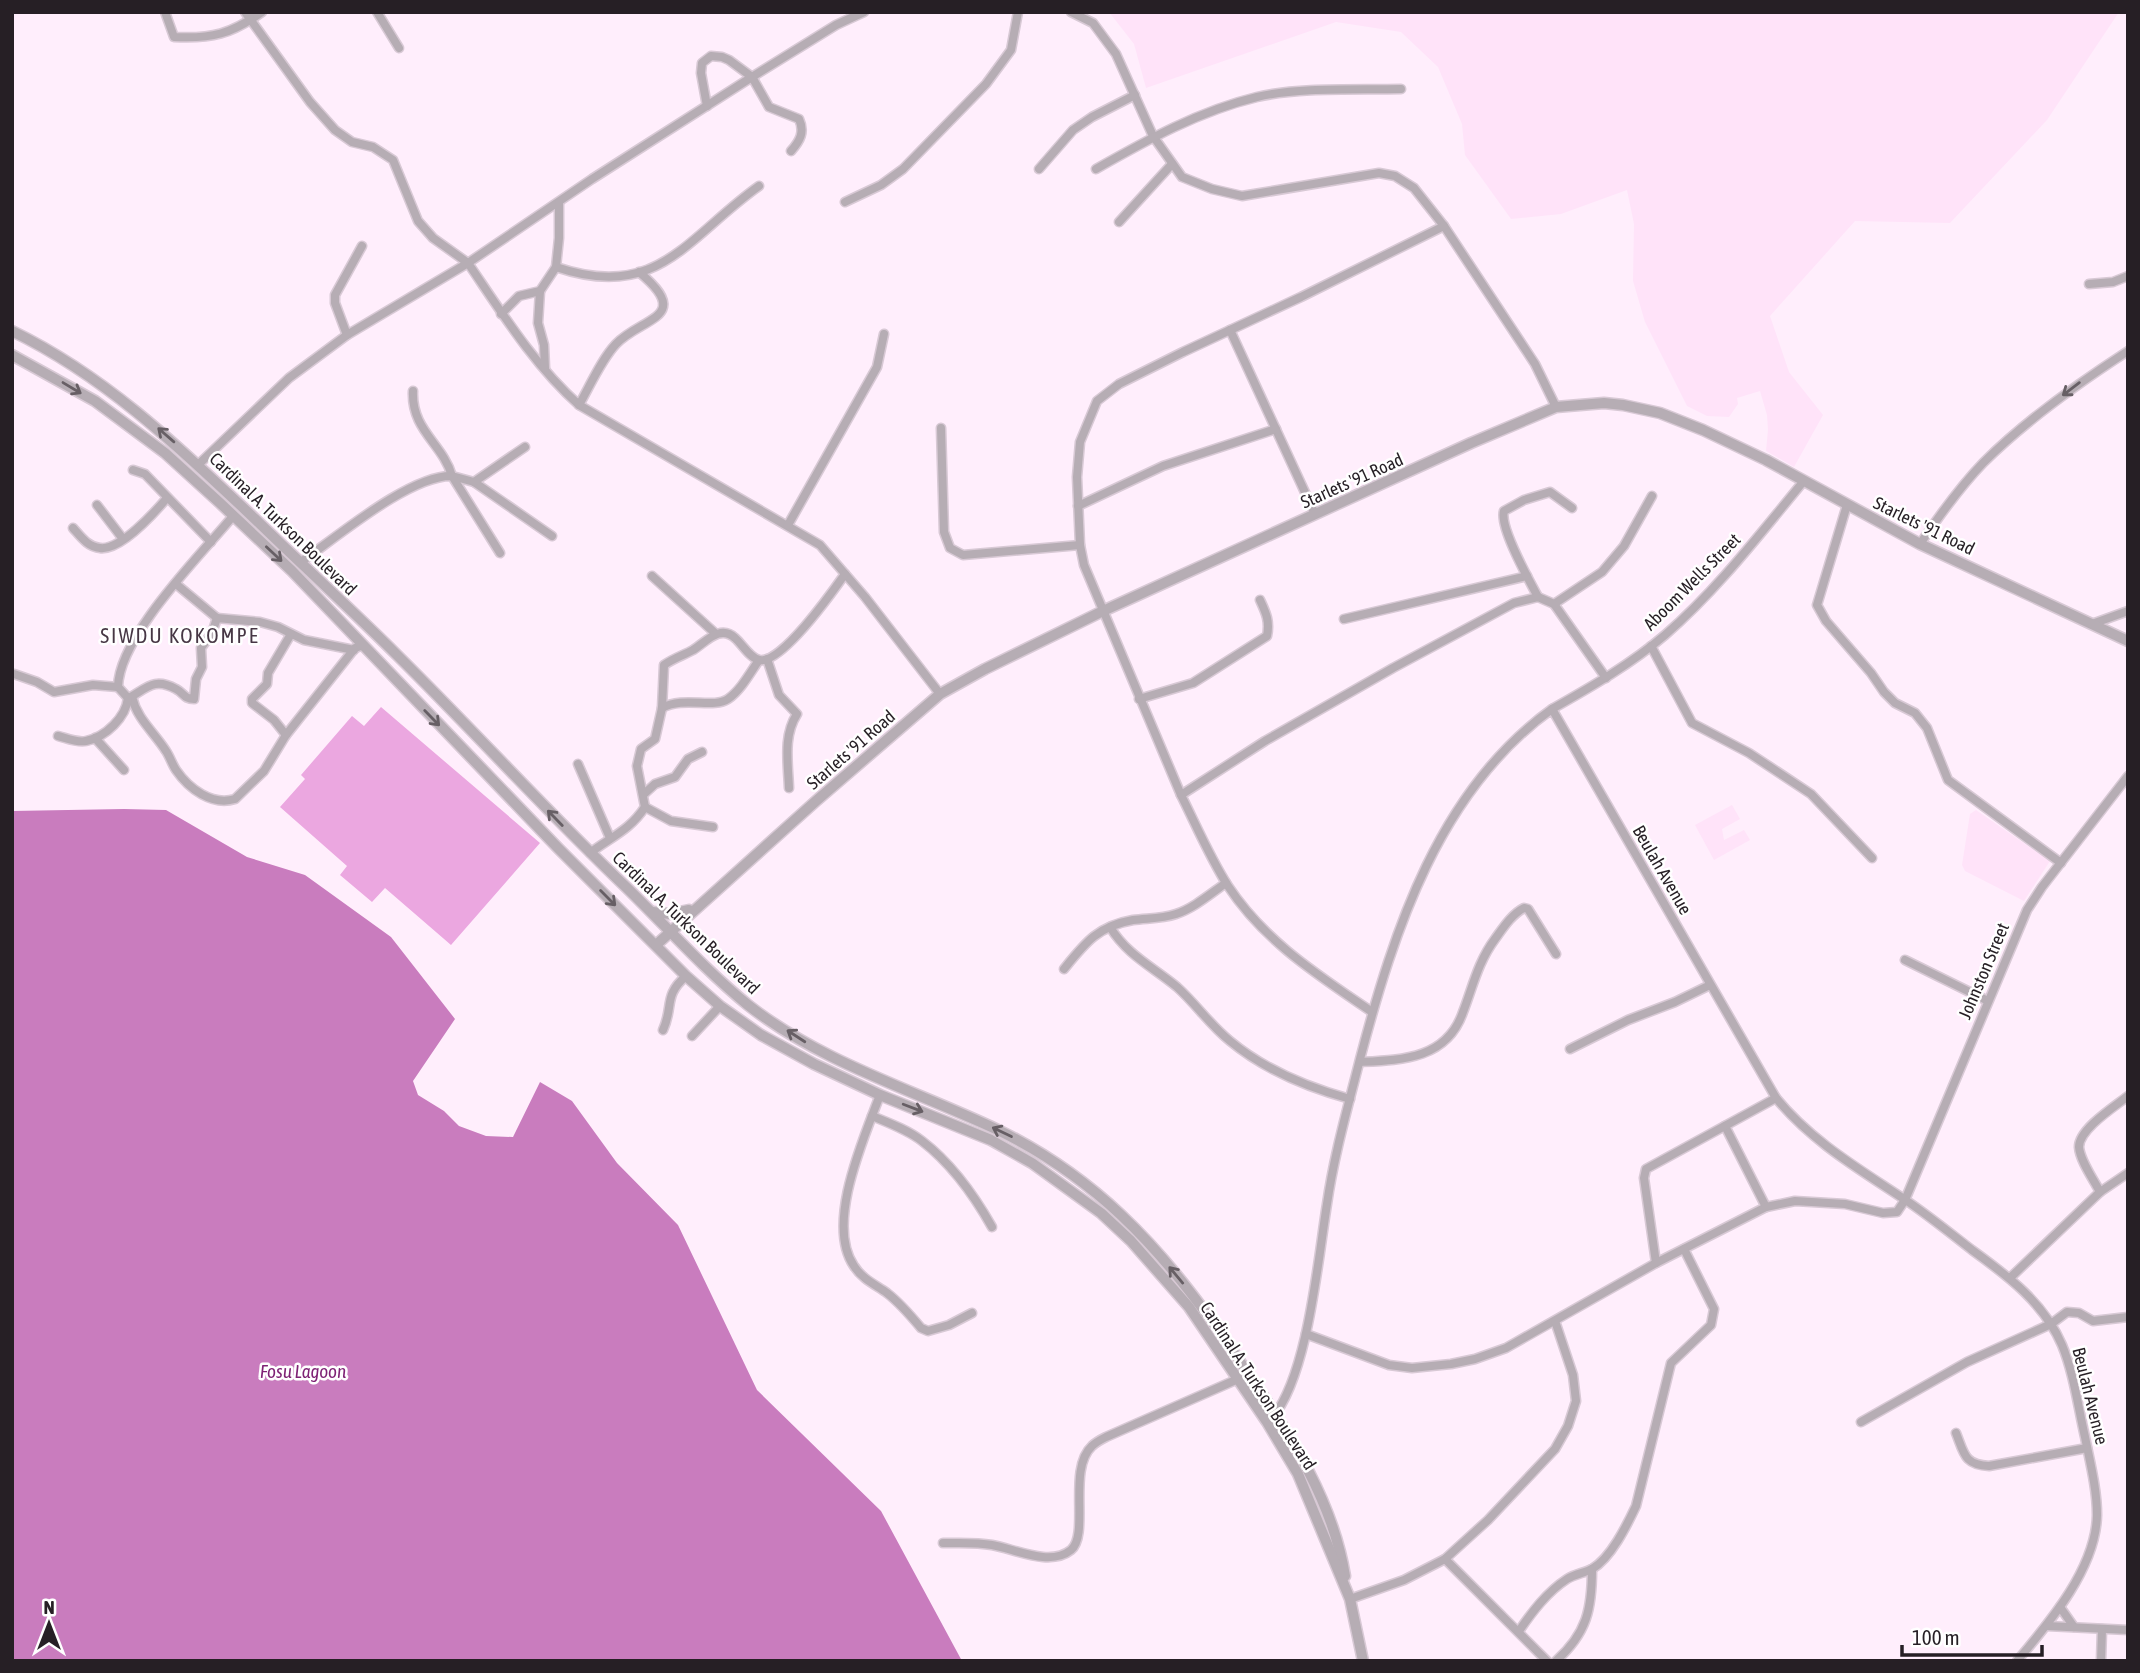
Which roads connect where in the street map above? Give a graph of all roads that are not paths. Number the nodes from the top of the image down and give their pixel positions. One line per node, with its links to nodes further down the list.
1 (165, 12): 7 (street)
2 (262, 12): 7 (street)
3 (377, 12): 8 (street)
4 (864, 12): 9 (street)
5 (1018, 12): 19 (street)
6 (1071, 12): 11 (street)
7 (247, 17): 24 (street)
8 (399, 48)
9 (752, 78): 12 (street); 12 (street); 14 (street)
10 (1401, 89): 13 (street)
11 (1135, 95): 13 (street); 16 (street)
12 (707, 106): 20 (street)
13 (1153, 136): 15 (street); 17 (street)
14 (791, 150)
15 (1172, 164): 21 (street); 22 (street)
16 (1039, 169)
17 (1096, 169)
18 (759, 186): 26 (street)
19 (845, 202)
20 (559, 203): 24 (street); 25 (street)
21 (1119, 222)
22 (1444, 226): 31 (street); 40 (street)
23 (362, 246): 34 (street)
24 (468, 263): 30 (street); 34 (street)
25 (556, 267): 26 (street); 29 (street)
26 (639, 272): 39 (street)
27 (2128, 276): 28 (street)
28 (2089, 284)
29 (540, 291): 30 (street); 37 (street)
30 (501, 313): 37 (street)
31 (1230, 330): 42 (street); 54 (street)
32 (12, 331): 44 (street, Cardinal A. Turkson Boulevard, one-way to 32)
33 (884, 334): 59 (street)
34 (347, 335): 44 (street)
35 (2128, 351): 64 (street, one-way to 64)
36 (12, 355): 55 (street, Cardinal A. Turkson Boulevard, one-way to 55)
37 (545, 369): 39 (street)
38 (413, 391): 46 (street)
39 (579, 405): 59 (street)
40 (1556, 407): 48 (street, Starlets '91 Road); 57 (street, Starlets '91 Road)
41 (941, 428): 65 (street)
42 (1276, 429): 54 (street); 57 (street)
43 (525, 447): 47 (street)
44 (198, 464): 51 (street, Cardinal A. Turkson Boulevard)
45 (133, 470): 50 (street)
46 (452, 476): 47 (street); 66 (street); 67 (street)
47 (474, 482): 61 (street)
48 (1803, 482): 53 (street, Starlets '91 Road); 83 (street, Aboom Wells Street)
49 (1652, 496): 74 (street)
50 (167, 498): 62 (street); 63 (street)
51 (233, 499): 55 (street); 67 (street, Cardinal A. Turkson Boulevard)
52 (97, 505): 62 (street)
53 (1847, 505): 64 (street, Starlets '91 Road); 113 (street)
54 (1077, 506): 65 (street)
55 (224, 507): 58 (street, Cardinal A. Turkson Boulevard)
56 (1572, 508): 70 (street)
57 (1315, 514): 75 (street, Starlets '91 Road)
58 (233, 516): 63 (street); 84 (street, Cardinal A. Turkson Boulevard, one-way to 84)
59 (788, 525): 68 (street)
60 (73, 528): 62 (street)
61 (552, 536)
62 (123, 539)
63 (211, 542): 71 (street)
64 (1920, 544): 79 (street, Starlets '91 Road)
65 (1080, 545): 75 (street)
66 (500, 553)
67 (301, 562): 85 (street, Cardinal A. Turkson Boulevard)
68 (845, 574): 86 (street); 91 (street)
69 (652, 576): 81 (street)
70 (1527, 576): 72 (street); 78 (street)
71 (176, 584): 77 (street); 90 (street)
72 (1538, 597): 74 (street); 105 (street)
73 (1260, 600): 93 (street)
74 (1554, 604): 89 (street)
75 (1103, 611): 91 (street, Starlets '91 Road); 93 (street)
76 (2128, 611): 79 (street)
77 (217, 618): 80 (street); 92 (street)
78 (1344, 619)
79 (2092, 624): 82 (street, Starlets '91 Road)
80 (291, 634): 84 (street); 96 (street)
81 (716, 634): 86 (street); 94 (street)
82 (2128, 641)
83 (1651, 646): 89 (street, Aboom Wells Street); 112 (street)
84 (358, 648): 87 (street, Cardinal A. Turkson Boulevard); 96 (street)
85 (397, 655): 87 (street); 108 (street, Cardinal A. Turkson Boulevard, one-way to 85)
86 (763, 660): 94 (street); 103 (street)
87 (385, 669): 110 (street, Cardinal A. Turkson Boulevard, one-way to 110)
88 (14, 674): 90 (street)
89 (1606, 678): 95 (street, Aboom Wells Street)
90 (118, 687): 92 (street)
91 (940, 694): 115 (street, Starlets '91 Road)
92 (130, 697): 96 (street); 98 (street)
93 (1139, 699): 105 (street)
94 (662, 708): 104 (street)
95 (1552, 709): 124 (street, Beulah Avenue); 127 (street)
96 (286, 735)
97 (58, 736): 98 (street)
98 (95, 738): 101 (street)
99 (702, 752): 104 (street)
100 (578, 764): 109 (street)
101 (124, 770)
102 (2128, 776): 113 (street, Johnston Street)
103 (789, 788)
104 (644, 794): 106 (street)
105 (1181, 795): 114 (street)
106 (645, 807): 107 (street); 109 (street)
107 (713, 827)
108 (571, 835): 110 (street); 111 (street, Cardinal A. Turkson Boulevard)
109 (610, 838): 111 (street)
110 (558, 848): 119 (street, Cardinal A. Turkson Boulevard, one-way to 119)
111 (590, 853): 116 (street, Cardinal A. Turkson Boulevard)
112 (1872, 858)
113 (2061, 863): 125 (street, Johnston Street)
114 (1226, 883): 117 (street); 127 (street)
115 (693, 909): 116 (street); 118 (street, Starlets '91 Road)
116 (651, 911): 118 (street, Cardinal A. Turkson Boulevard)
117 (1110, 927): 122 (street); 135 (street)
118 (670, 930): 119 (street, Starlets '91 Road); 152 (street, Cardinal A. Turkson Boulevard, one-way to 118)
119 (656, 945): 123 (street, Cardinal A. Turkson Boulevard)
120 (1556, 954): 131 (street)
121 (1905, 960): 125 (street)
122 (1065, 969)
123 (686, 976): 126 (street, Cardinal A. Turkson Boulevard); 128 (street)
124 (1710, 985): 130 (street); 134 (street, Beulah Avenue)
125 (1988, 1001): 140 (street, Johnston Street)
126 (720, 1006): 129 (street); 132 (street, Cardinal A. Turkson Boulevard)
127 (1372, 1012): 131 (street)
128 (663, 1030)
129 (692, 1036)
130 (1570, 1049)
131 (1360, 1062): 135 (street)
132 (880, 1095): 136 (street); 151 (street, Cardinal A. Turkson Boulevard, one-way to 151)
133 (2128, 1096): 139 (street)
134 (1776, 1098): 137 (street); 140 (street, Beulah Avenue)
135 (1350, 1099): 150 (street)
136 (872, 1116): 142 (street); 146 (street)
137 (1725, 1126): 141 (street); 144 (street)
138 (2128, 1173): 139 (street)
139 (2101, 1192): 145 (street)
140 (1905, 1200): 141 (street); 145 (street, Beulah Avenue)
141 (1766, 1207): 143 (street)
142 (992, 1227)
143 (1684, 1249): 144 (street); 159 (street)
144 (1656, 1264): 148 (street)
145 (2011, 1277): 149 (street, Beulah Avenue)
146 (972, 1313)
147 (2128, 1317): 149 (street)
148 (1555, 1321): 150 (street); 158 (street)
149 (2050, 1324): 153 (street); 156 (street, Beulah Avenue)
150 (1306, 1334): 152 (street)
151 (1238, 1379): 154 (street, Cardinal A. Turkson Boulevard); 157 (street)
152 (1276, 1413): 154 (street); 160 (street, Cardinal A. Turkson Boulevard)
153 (1861, 1422)
154 (1267, 1423): 160 (street, Cardinal A. Turkson Boulevard)
155 (1956, 1433): 156 (street)
156 (2087, 1448): 161 (street, Beulah Avenue)
157 (943, 1543)
158 (1445, 1559): 160 (street); 166 (street)
159 (1592, 1569): 166 (street); 169 (street)
160 (1348, 1594): 167 (street)
161 (2060, 1607): 162 (street, Beulah Avenue); 163 (street)
162 (2047, 1626): 163 (street); 170 (street, Beulah Avenue)
163 (2074, 1627): 164 (street)
164 (2102, 1629): 165 (street); 171 (street)
165 (2128, 1630)
166 (1518, 1631): 168 (street)
167 (1363, 1661)
168 (1548, 1661)
169 (1556, 1661)
170 (2017, 1661)
171 (2101, 1661)

